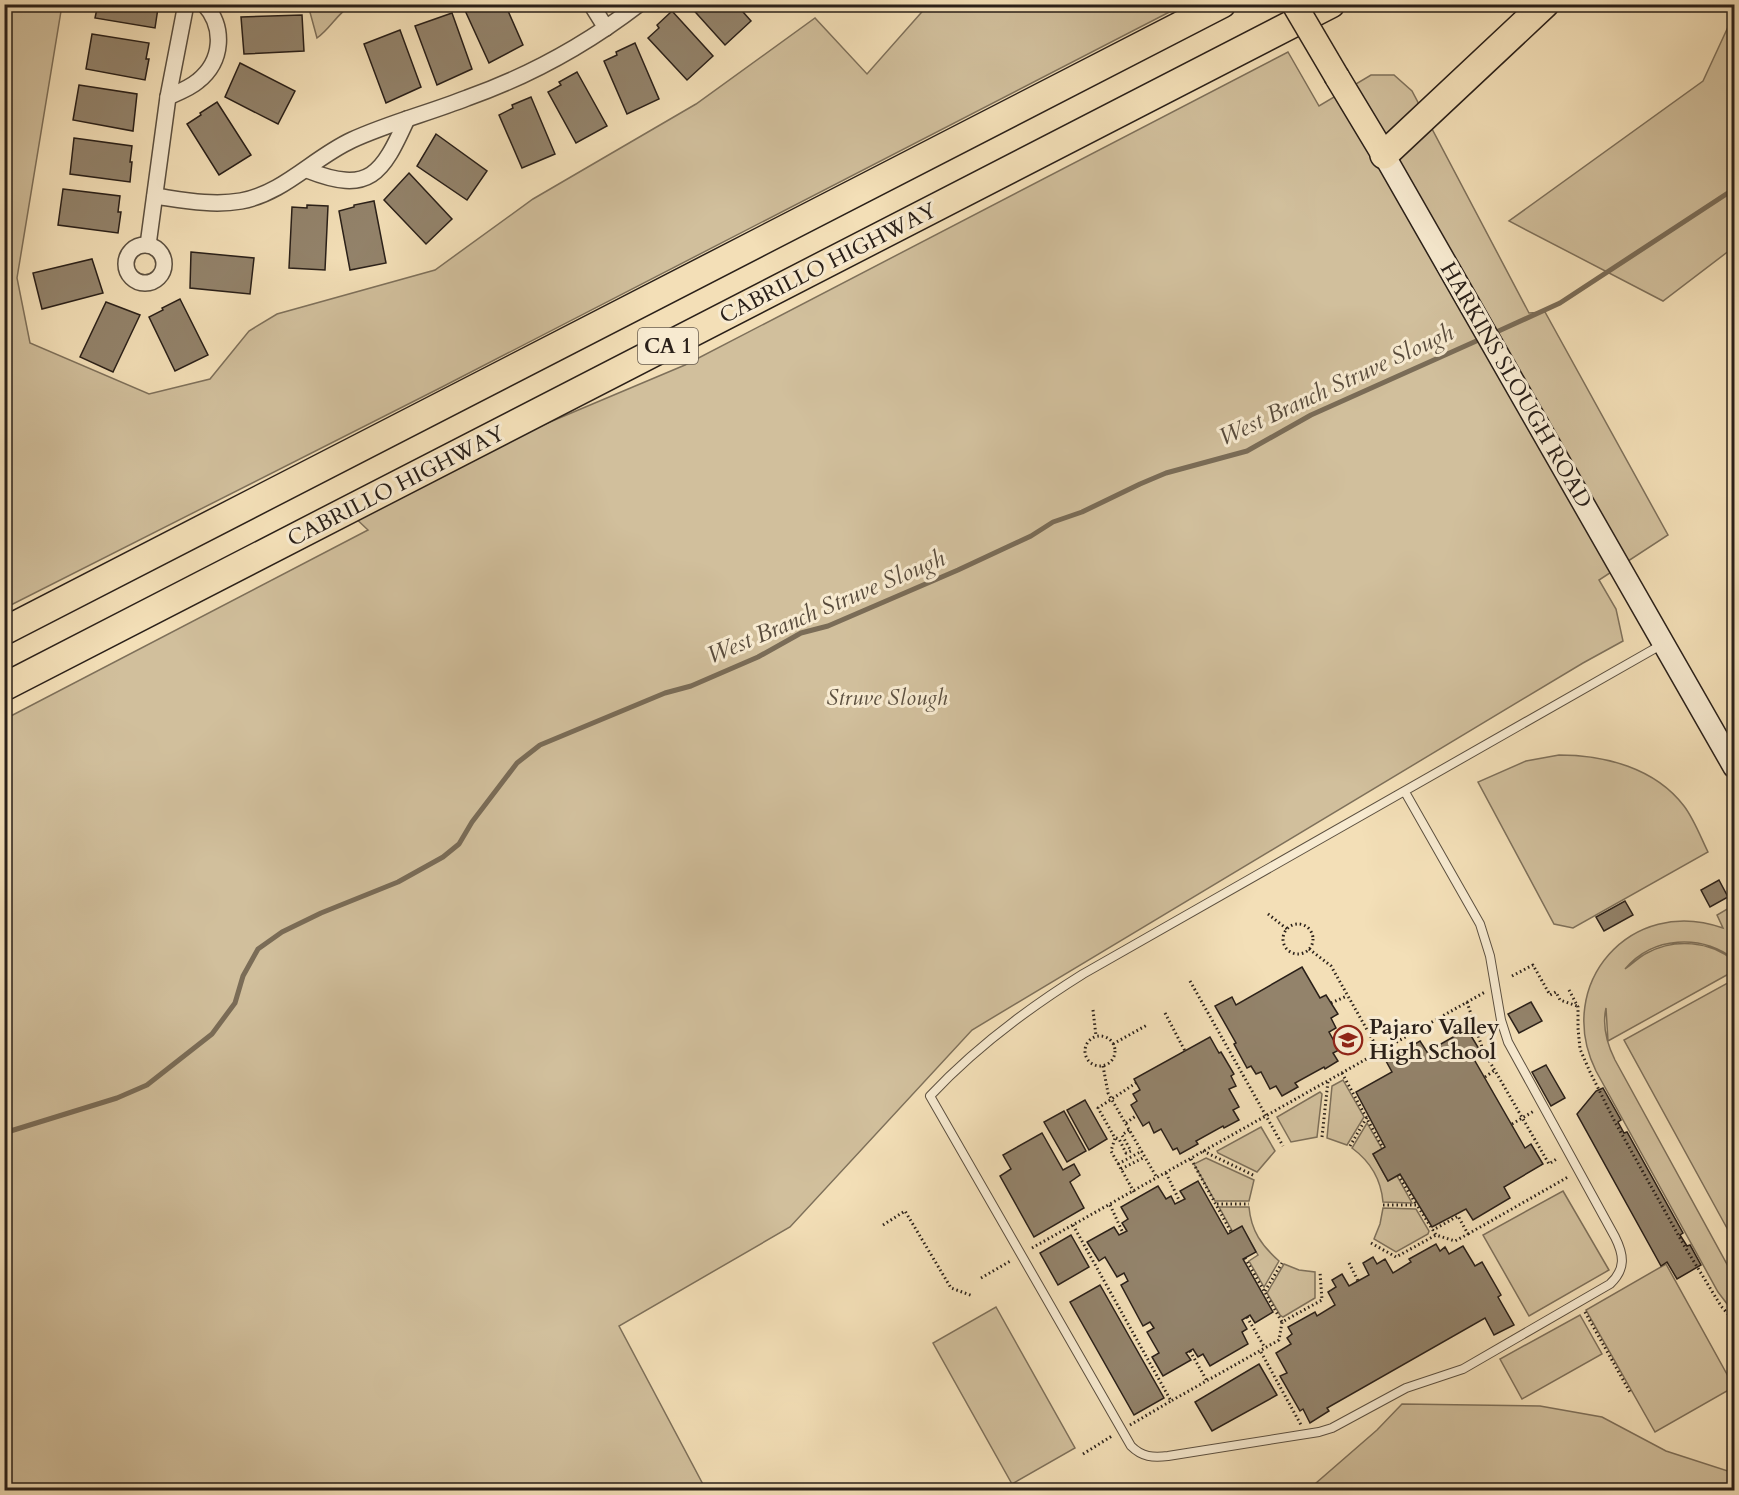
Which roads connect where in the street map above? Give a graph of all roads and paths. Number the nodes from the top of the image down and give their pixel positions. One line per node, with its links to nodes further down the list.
1 (186, 4): 10 (street)
2 (204, 4): 10 (street)
3 (591, 4): 9 (street)
4 (639, 4): 9 (street)
5 (1222, 4): 16 (highway, CA 1)
6 (1294, 4): 12 (main road, HARKINS SLOUGH ROAD, bridge)
7 (1331, 4): 18 (highway, CABRILLO HIGHWAY / CA 1)
8 (1545, 4): 12 (highway)
9 (606, 28): 11 (street)
10 (168, 97): 14 (street)
11 (407, 119): 13 (street); 13 (street)
12 (1384, 155): 17 (street, HARKINS SLOUGH ROAD)
13 (307, 170): 14 (street)
14 (155, 196): 15 (street)
15 (148, 245)
16 (4, 632)
17 (1665, 643): 19 (street, HARKINS SLOUGH ROAD); 20 (lane)
18 (4, 687)
19 (1734, 767)
20 (1405, 792): 67 (lane); 107 (lane)
21 (1268, 914): 22 (path)
22 (1287, 928): 23 (path); 23 (path)
23 (1309, 949): 28 (path)
24 (1512, 976): 31 (path)
25 (1190, 981): 49 (path)
26 (1569, 990): 31 (path)
27 (1485, 992): 29 (path)
28 (1347, 996): 30 (path); 39 (path)
29 (1467, 1002): 37 (path); 39 (path)
30 (1331, 1003)
31 (1578, 1006): 99 (path)
32 (1092, 1010): 35 (path)
33 (1165, 1013): 38 (path)
34 (1147, 1024): 36 (path)
35 (1096, 1036): 36 (path); 41 (path)
36 (1113, 1044): 41 (path)
37 (1483, 1050): 40 (path); 42 (path)
38 (1185, 1051)
39 (1379, 1051): 43 (path)
40 (1473, 1056)
41 (1103, 1066): 47 (path)
42 (1495, 1070): 44 (path); 51 (path)
43 (1342, 1073): 45 (path); 50 (path)
44 (1485, 1077)
45 (1328, 1081): 49 (path); 55 (path)
46 (1136, 1083): 47 (path)
47 (1112, 1099): 52 (path); 56 (path)
48 (1137, 1115): 52 (path)
49 (1266, 1115): 57 (path); 61 (path)
50 (1367, 1117): 58 (path); 59 (path)
51 (1522, 1118): 53 (path); 62 (path)
52 (1125, 1123): 54 (path)
53 (1512, 1124)
54 (1130, 1130): 56 (path); 60 (path)
55 (1322, 1137)
56 (1116, 1138): 65 (path)
57 (1283, 1146)
58 (1350, 1146)
59 (1383, 1149)
60 (1142, 1151): 63 (path); 65 (path)
61 (1203, 1151): 64 (path); 70 (path)
62 (1554, 1151)
63 (1145, 1157): 66 (path); 71 (path)
64 (1191, 1159): 68 (path); 74 (path)
65 (1118, 1164): 66 (path)
66 (1121, 1169): 72 (path)
67 (1579, 1170): 84 (path); 97 (lane)
68 (1166, 1173): 71 (path); 73 (path)
69 (1398, 1175): 78 (path)
70 (1255, 1176)
71 (1157, 1178): 72 (path)
72 (1134, 1192): 76 (path)
73 (1180, 1202)
74 (1217, 1204): 75 (path); 82 (path)
75 (1249, 1204)
76 (1110, 1205): 80 (path); 83 (path)
77 (1383, 1205): 78 (path)
78 (1417, 1205): 81 (path)
79 (883, 1225): 96 (path)
80 (1073, 1225): 87 (path); 106 (path)
81 (1433, 1230): 84 (path); 85 (path)
82 (1232, 1232)
83 (1123, 1233)
84 (1468, 1234): 85 (path)
85 (1436, 1235): 86 (path)
86 (1371, 1242)
87 (1030, 1249)
88 (1245, 1258): 95 (path)
89 (1007, 1263): 93 (path)
90 (1282, 1263): 95 (path)
91 (1349, 1263): 94 (path)
92 (1320, 1272): 100 (path)
93 (981, 1278)
94 (1358, 1281)
95 (1265, 1291): 100 (path)
96 (973, 1296)
97 (1579, 1302): 105 (path); 108 (lane)
98 (1247, 1317): 101 (path)
99 (1734, 1321)
100 (1282, 1322): 101 (path)
101 (1265, 1348): 103 (path)
102 (1190, 1351): 104 (path)
103 (1260, 1351): 104 (path); 108 (path)
104 (1206, 1381): 106 (path)
105 (1631, 1394)
106 (1171, 1401): 107 (path)
107 (1121, 1430): 108 (lane)
108 (1306, 1434)
109 (1108, 1438): 110 (path)
110 (1083, 1454)

